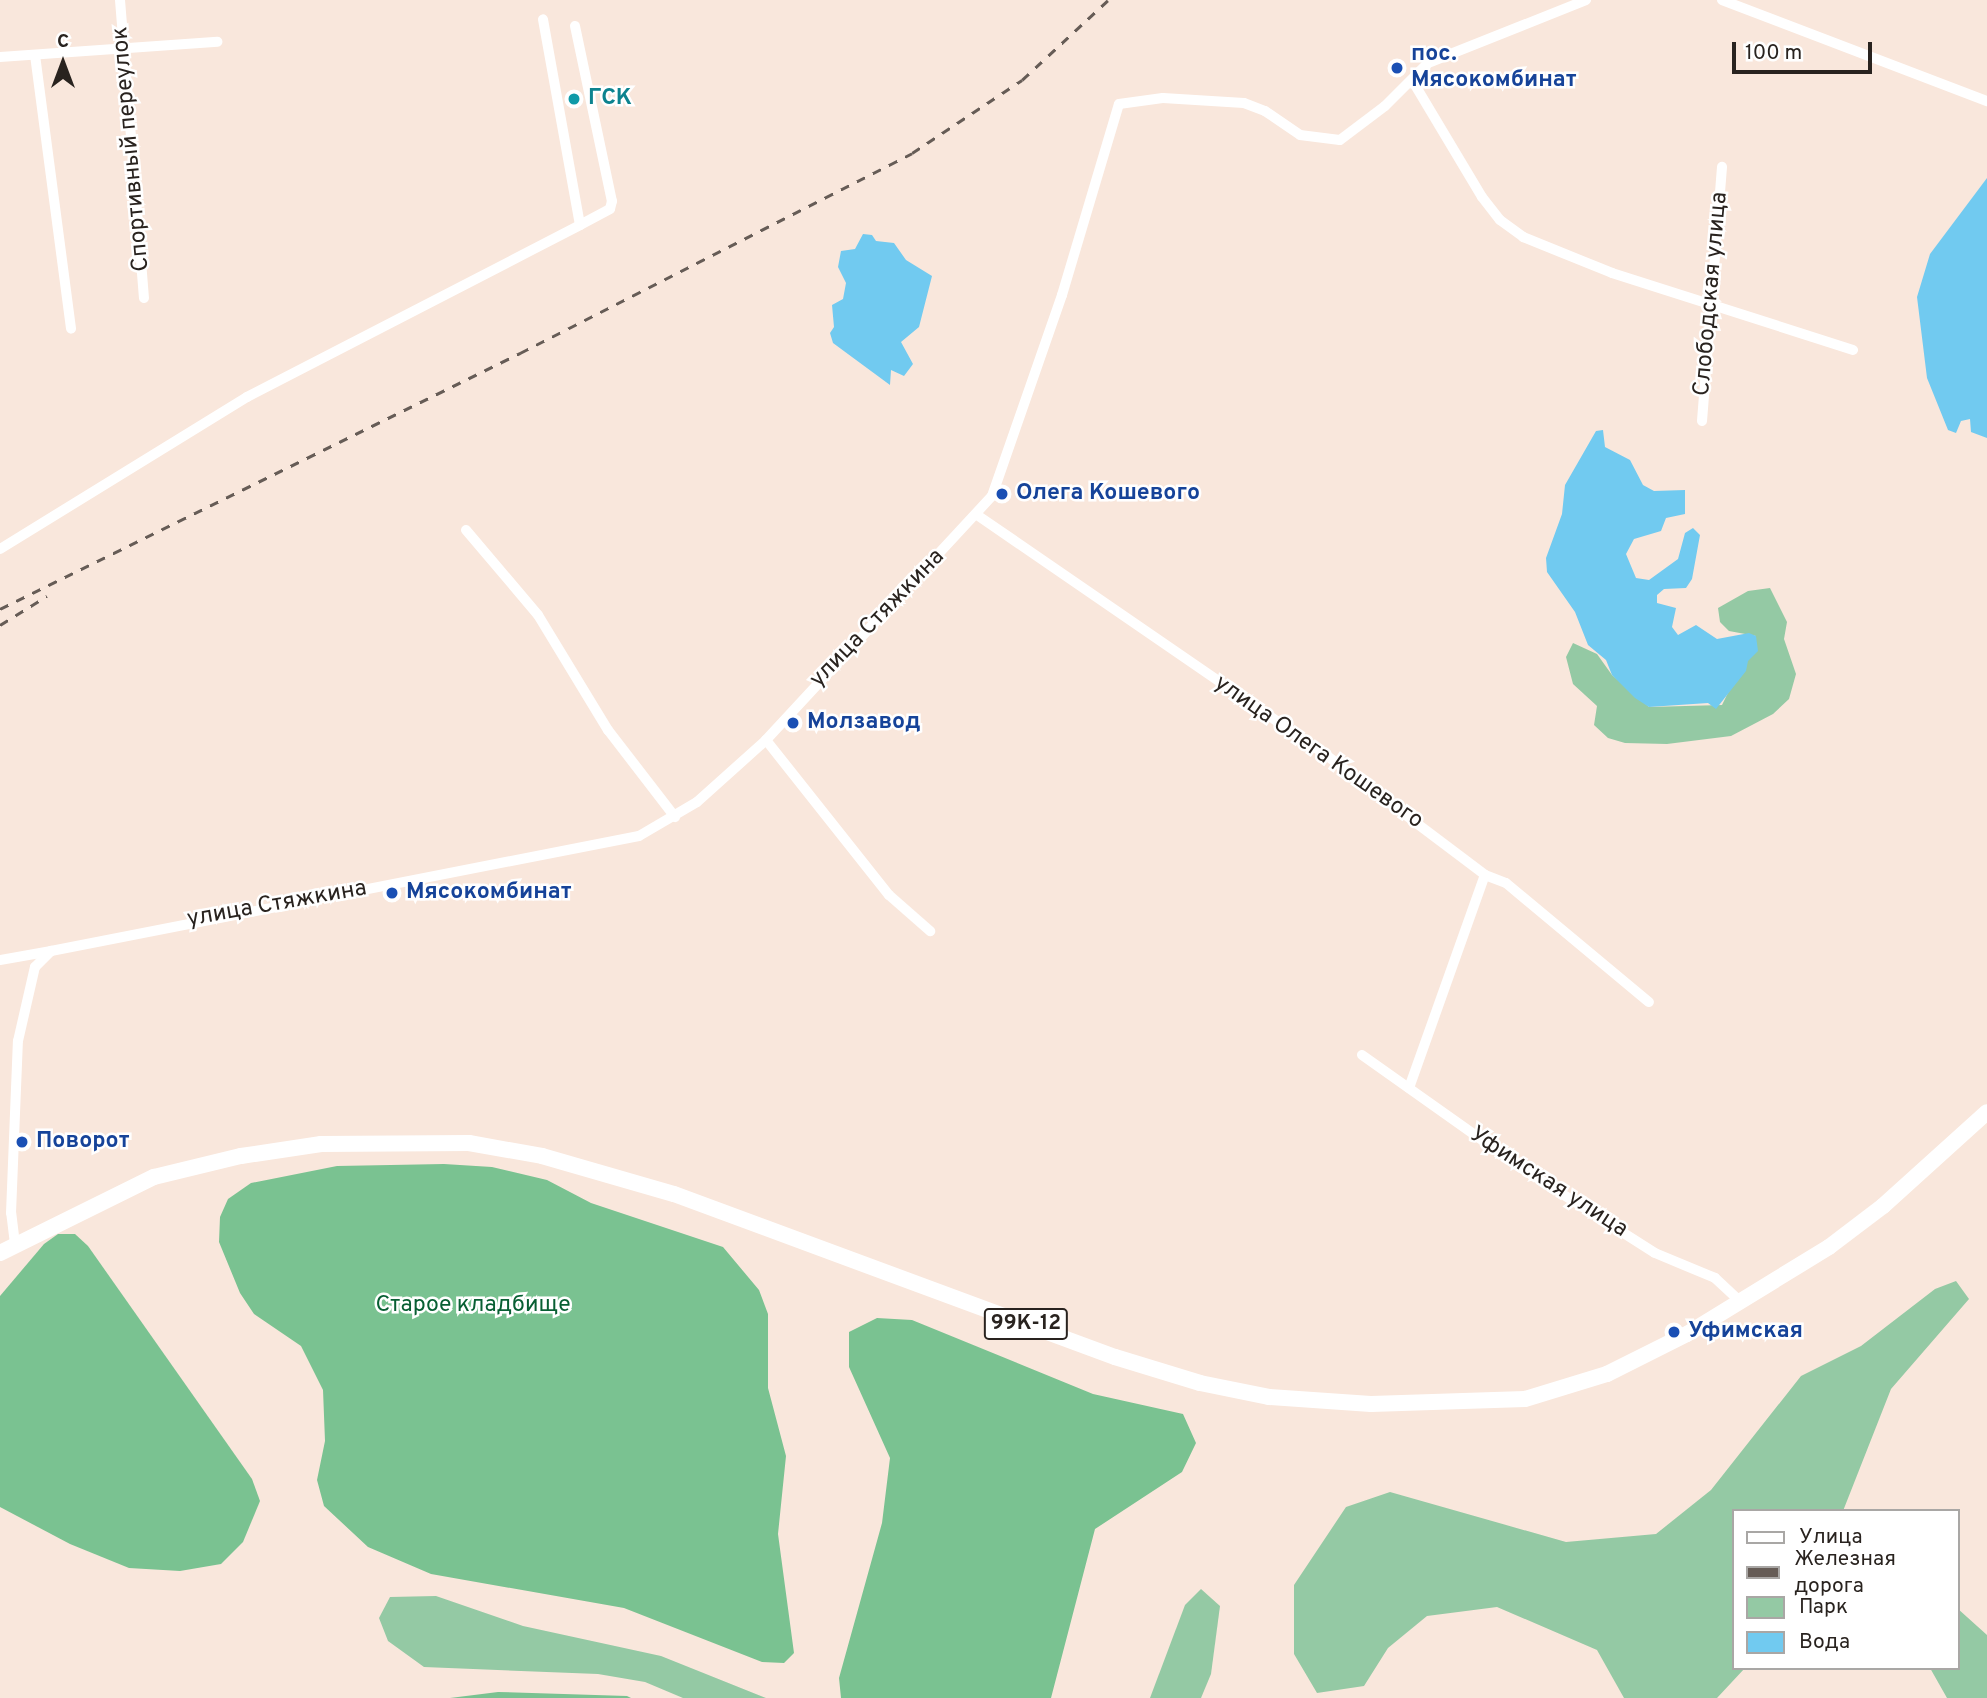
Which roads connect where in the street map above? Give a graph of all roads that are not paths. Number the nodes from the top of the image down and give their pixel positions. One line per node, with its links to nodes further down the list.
1 (120, 0): 7 (street, Спортивный переулок)
2 (1586, 0): 10 (street, улица Стяжкина)
3 (1722, 0): 11 (street)
4 (543, 19): 13 (street)
5 (575, 26): 13 (street)
6 (218, 42): 7 (street)
7 (124, 49): 8 (street); 14 (street, Спортивный переулок)
8 (35, 55): 9 (street); 16 (street)
9 (0, 57)
10 (1412, 80): 15 (street); 19 (street, улица Стяжкина)
11 (1987, 101)
12 (1723, 167): 15 (street, Слободская улица)
13 (580, 225): 21 (street)
14 (144, 298)
15 (1710, 302): 17 (street); 18 (street, Слободская улица)
16 (71, 329)
17 (1853, 350)
18 (1702, 421)
19 (976, 515): 22 (street, улица Стяжкина); 24 (street, улица Олега Кошевого)
20 (466, 530): 23 (street)
21 (0, 549)
22 (766, 740): 23 (street, улица Стяжкина); 25 (street)
23 (675, 817): 26 (street, улица Стяжкина)
24 (1485, 875): 28 (street, улица Олега Кошевого); 30 (street)
25 (930, 931)
26 (51, 951): 27 (street, улица Стяжкина); 32 (street)
27 (0, 960)
28 (1649, 1002)
29 (1362, 1055): 30 (street, Уфимская улица)
30 (1409, 1088): 34 (street, Уфимская улица)
31 (1987, 1112): 34 (main road, 99К-12)
32 (15, 1244): 33 (main road, 99К-12); 34 (main road, 99К-12)
33 (0, 1253)
34 (1740, 1301)

